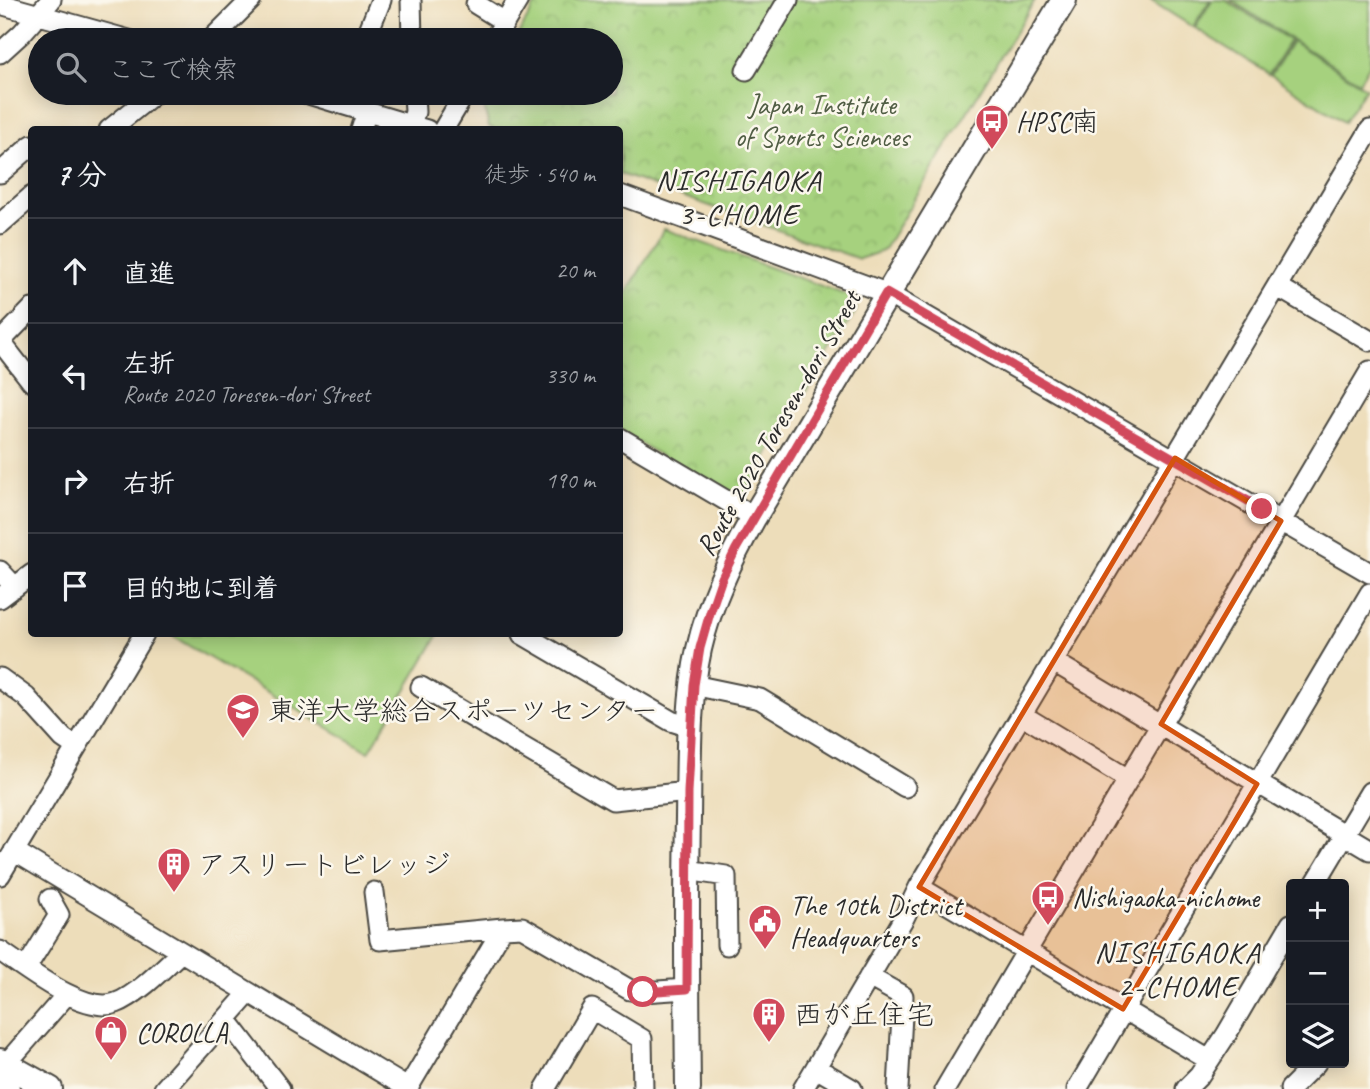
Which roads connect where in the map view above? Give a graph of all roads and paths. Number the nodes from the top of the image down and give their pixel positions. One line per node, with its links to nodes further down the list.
1 (251, 0): 12 (street)
2 (381, 0): 13 (street)
3 (411, 0): 14 (street)
4 (518, 0): 10 (street)
5 (788, 0): 17 (street)
6 (1064, 0): 35 (main road, Route 2020 Toresen-dori Street)
7 (0, 4): 9 (street)
8 (476, 4): 10 (street)
9 (45, 7): 11 (street); 16 (street)
10 (505, 22): 15 (street)
11 (98, 28)
12 (223, 28)
13 (370, 28)
14 (412, 28)
15 (501, 28)
16 (0, 53)
17 (746, 70)
18 (140, 105): 23 (street)
19 (349, 105): 22 (street)
20 (415, 105): 25 (street)
21 (458, 105): 26 (street)
22 (364, 120): 24 (street)
23 (114, 126)
24 (411, 126)
25 (419, 126)
26 (445, 126)
27 (1370, 130): 29 (street)
28 (28, 148): 30 (street)
29 (1364, 156): 34 (street)
30 (0, 173)
31 (623, 196): 35 (street)
32 (28, 200): 33 (street)
33 (0, 224)
34 (1278, 287): 38 (street); 43 (street)
35 (886, 293): 43 (street); 44 (main road, Route 2020 Toresen-dori Street)
36 (28, 313): 37 (street)
37 (0, 341): 39 (street)
38 (1370, 341)
39 (7, 366): 41 (street)
40 (1370, 371): 45 (street)
41 (28, 379)
42 (623, 440): 44 (street)
43 (1175, 458): 45 (street); 53 (street)
44 (754, 517): 55 (main road, Route 2020 Toresen-dori Street)
45 (1281, 521): 47 (street); 58 (street)
46 (0, 571): 49 (street)
47 (1370, 573)
48 (28, 577): 49 (street)
49 (8, 593)
50 (1370, 593): 62 (street)
51 (142, 637): 60 (street)
52 (527, 637): 59 (street)
53 (1054, 662): 57 (street); 58 (street)
54 (0, 678): 60 (street)
55 (694, 685): 59 (main road, Route 2020 Toresen-dori Street); 63 (street)
56 (421, 687): 64 (street)
57 (1022, 715): 61 (street); 72 (street)
58 (1161, 724): 61 (street); 62 (street)
59 (690, 727): 64 (main road, Route 2020 Toresen-dori Street)
60 (76, 747): 68 (street)
61 (1128, 779): 79 (street)
62 (1257, 784): 66 (street); 86 (street)
63 (905, 787)
64 (688, 792): 69 (main road, Route 2020 Toresen-dori Street)
65 (1370, 792): 66 (street)
66 (1345, 835): 67 (street); 71 (street)
67 (1370, 850)
68 (14, 851): 70 (street); 80 (street)
69 (687, 870): 77 (street); 83 (main road, Route 2020 Toresen-dori Street)
70 (0, 875)
71 (1318, 879)
72 (919, 887): 79 (street); 82 (street)
73 (374, 892): 75 (street)
74 (50, 899): 81 (street)
75 (503, 928): 83 (street); 97 (street)
76 (1286, 932): 88 (street)
77 (727, 945)
78 (0, 951): 81 (street)
79 (1027, 951): 86 (street); 104 (street)
80 (181, 953): 84 (street); 85 (street)
81 (26, 968): 84 (street)
82 (869, 977): 89 (street); 103 (street)
83 (687, 989): 100 (main road, Route 2020 Toresen-dori Street)
84 (66, 994): 91 (street)
85 (248, 994): 87 (street); 97 (street)
86 (1123, 1009): 88 (street); 105 (street)
87 (226, 1019): 95 (street); 96 (street)
88 (1209, 1060): 106 (street)
89 (816, 1068): 101 (street); 102 (street)
90 (1312, 1068): 92 (street)
91 (2, 1070): 93 (main road); 94 (main road)
92 (1298, 1086)
93 (7, 1089)
94 (50, 1089)
95 (164, 1089)
96 (280, 1089)
97 (409, 1089)
98 (545, 1089): 99 (street)
99 (643, 1089)
100 (688, 1089)
101 (803, 1089)
102 (852, 1089)
103 (898, 1089)
104 (945, 1089)
105 (1077, 1089)
106 (1186, 1089)

